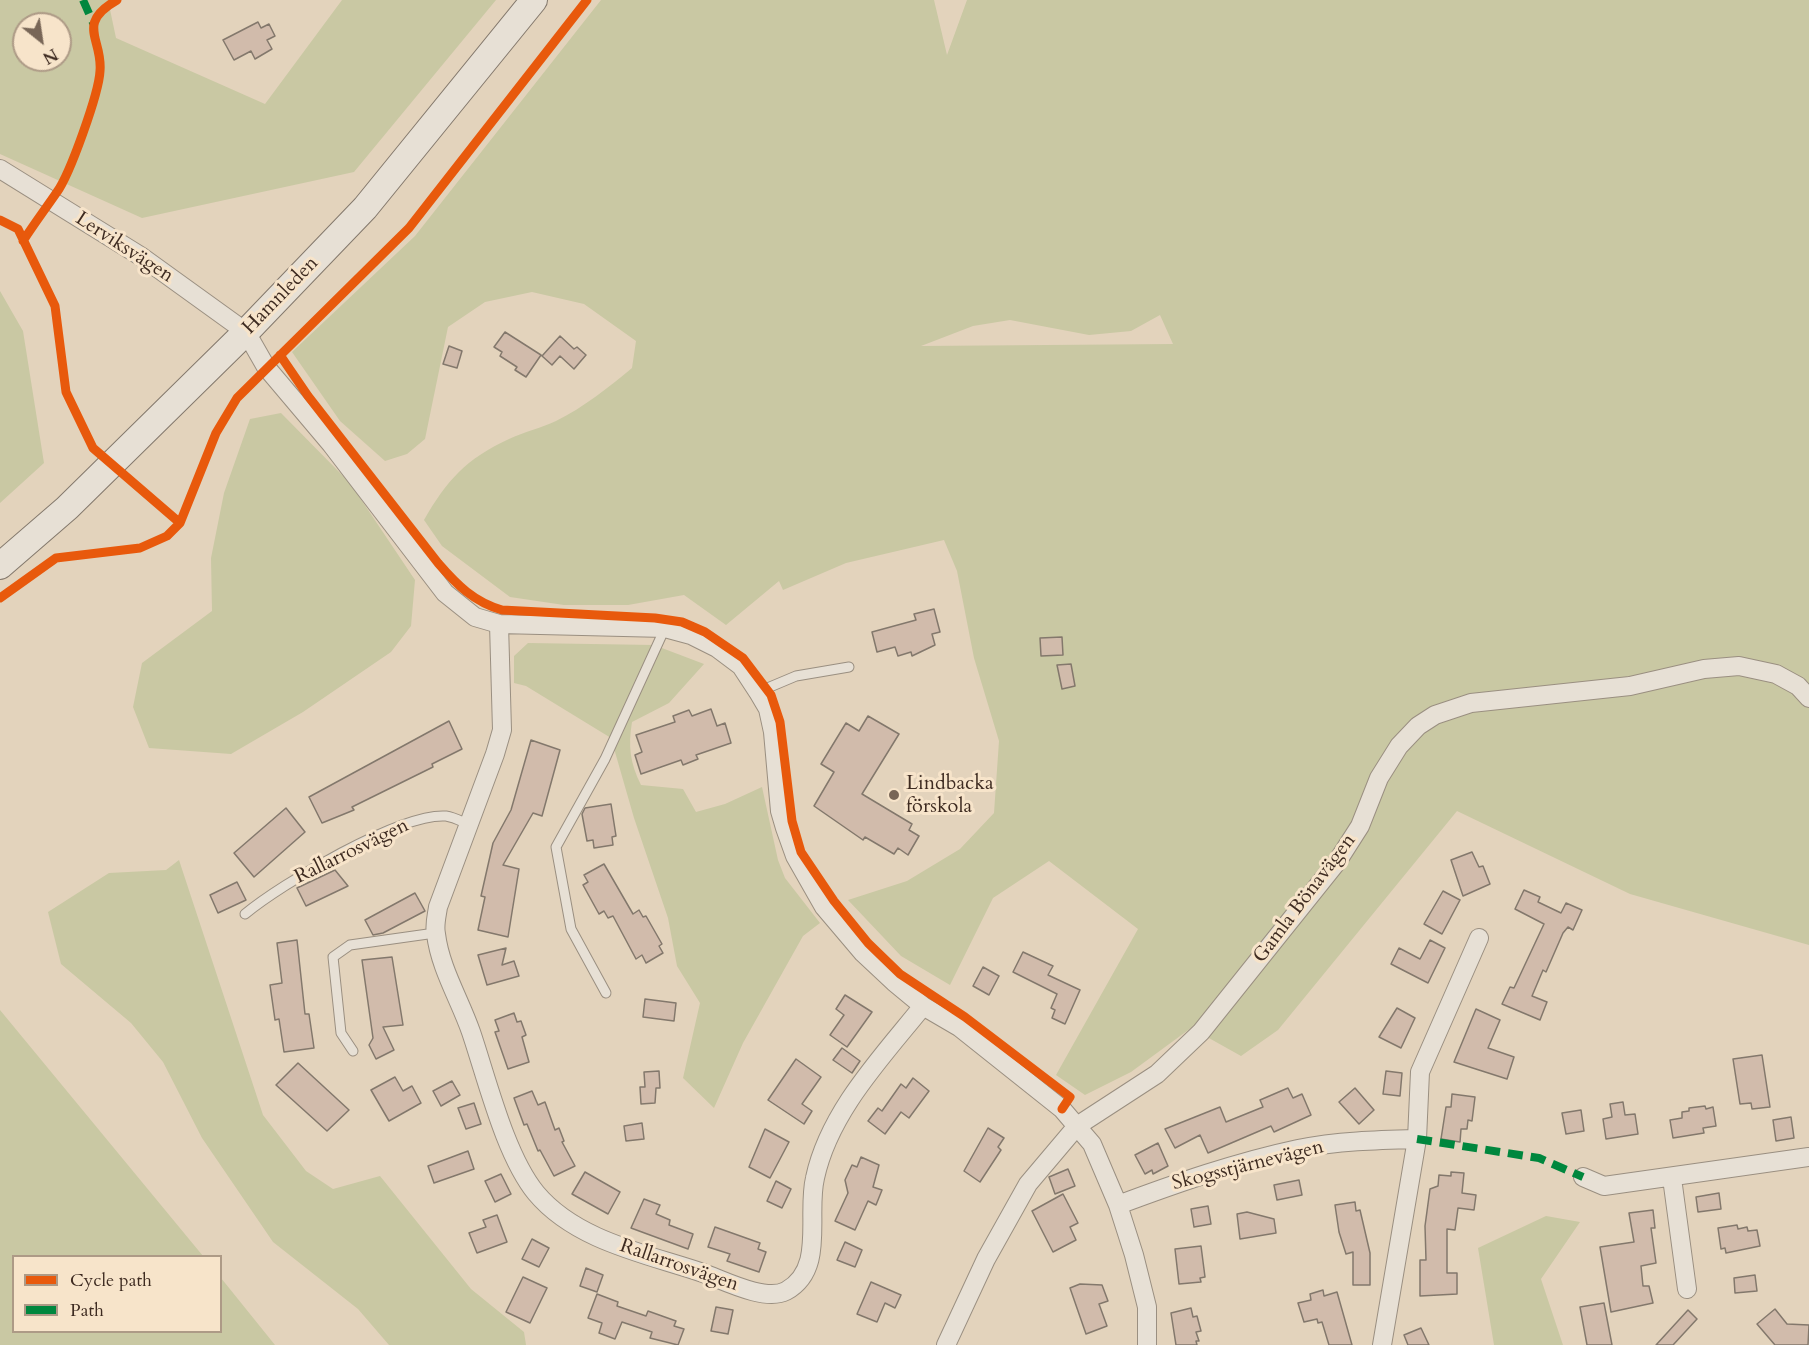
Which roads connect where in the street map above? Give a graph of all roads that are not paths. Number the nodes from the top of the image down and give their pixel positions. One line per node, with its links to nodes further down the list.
1 (534, 0): 3 (main road, Hamnleden)
2 (0, 169): 3 (street, Lerviksvägen)
3 (246, 332): 4 (main road, Hamnleden); 5 (street)
4 (0, 566)
5 (499, 624): 6 (street); 10 (street, Rallarrosvägen)
6 (665, 628): 8 (street); 14 (lane)
7 (849, 668): 8 (lane)
8 (758, 692): 15 (street)
9 (1809, 698): 17 (street, Gamla Bönavägen)
10 (468, 824): 11 (lane, Rallarrosvägen); 12 (street, Rallarrosvägen)
11 (244, 914)
12 (435, 933): 15 (street, Rallarrosvägen); 16 (lane)
13 (1479, 938): 18 (street)
14 (606, 993)
15 (923, 1006): 17 (street)
16 (352, 1051)
17 (1077, 1126): 22 (street); 24 (street, Gamla Bönavägen)
18 (1417, 1139): 22 (street, Skogsstjärnevägen); 26 (street)
19 (1809, 1157): 21 (street)
20 (1583, 1177): 21 (street)
21 (1672, 1178): 23 (street)
22 (1118, 1205): 25 (street)
23 (1687, 1289)
24 (946, 1345)
25 (1147, 1345)
26 (1382, 1345)

